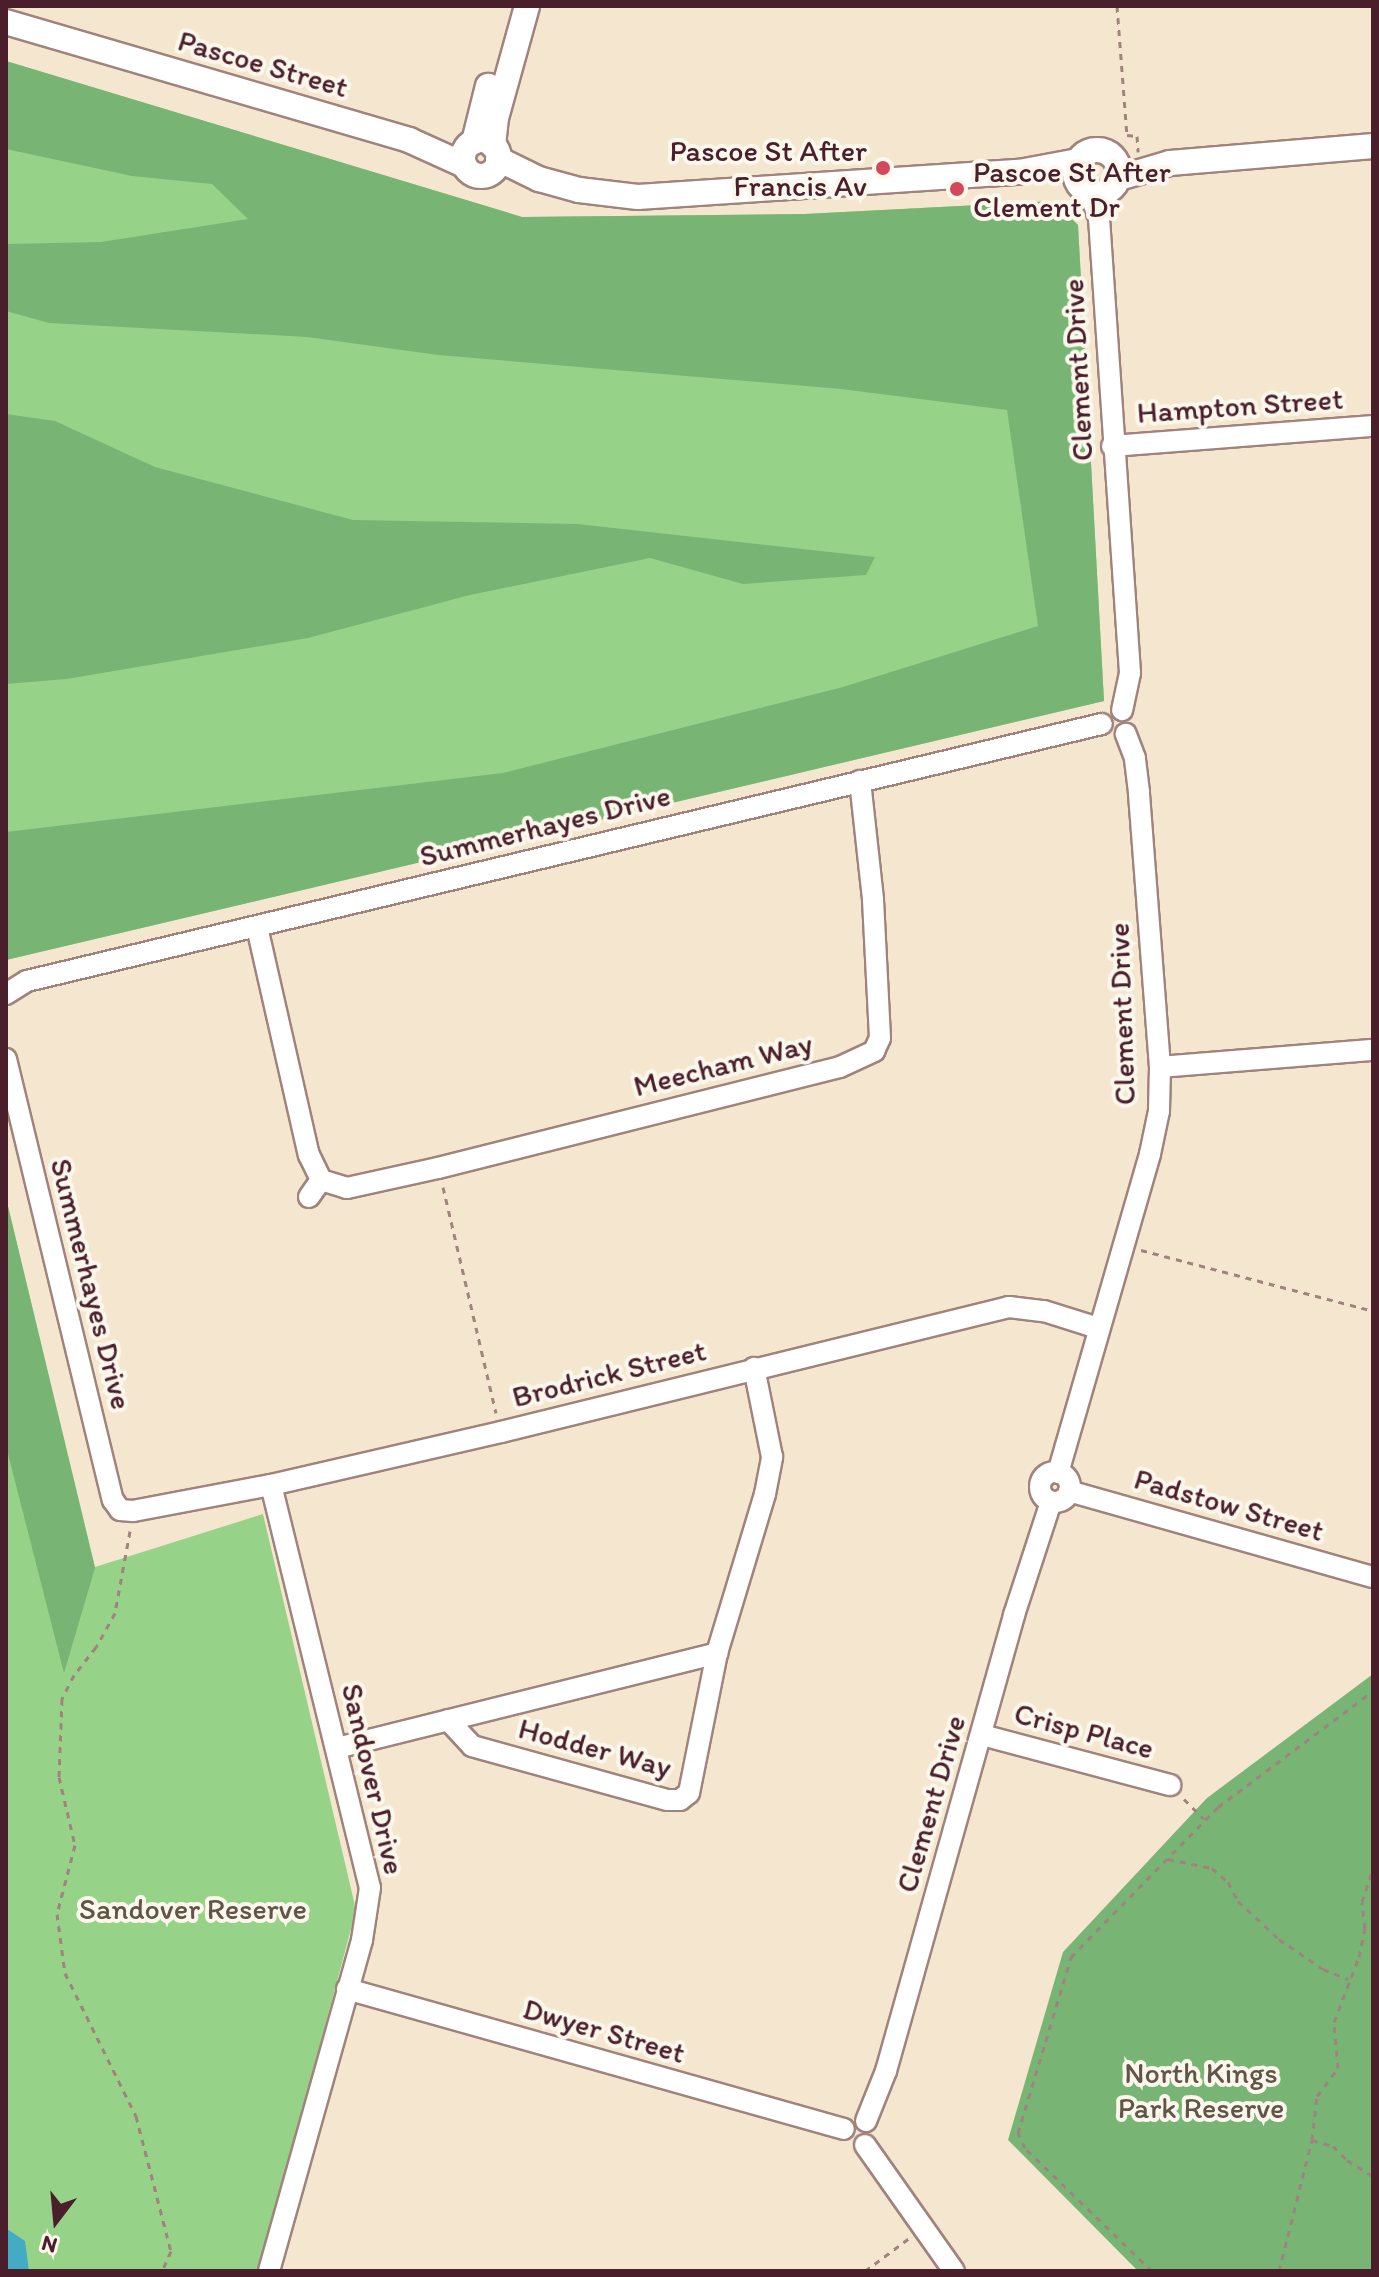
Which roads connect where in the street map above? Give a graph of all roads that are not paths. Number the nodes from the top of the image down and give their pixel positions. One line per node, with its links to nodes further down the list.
1 (510, 6): 5 (street)
2 (527, 6): 5 (street)
3 (6, 22): 5 (street, Pascoe Street)
4 (1373, 146): 6 (street, Pascoe Street)
5 (481, 155): 6 (street, Pascoe Street)
6 (1098, 177): 8 (street, Clement Drive)
7 (1373, 426): 8 (street, Hampton Street)
8 (1112, 446): 9 (street, Clement Drive)
9 (1122, 710): 10 (street); 11 (street)
10 (1102, 724): 11 (street); 12 (street, Summerhayes Drive)
11 (1126, 734): 17 (street, Clement Drive)
12 (860, 781): 13 (street, Summerhayes Drive); 13 (street, Meecham Way)
13 (257, 927): 14 (street, Summerhayes Drive)
14 (6, 994)
15 (1373, 1050): 17 (street)
16 (6, 1059): 22 (street, Summerhayes Drive)
17 (1160, 1067): 18 (street, Clement Drive)
18 (1098, 1328): 19 (street, Brodrick Street); 20 (street, Clement Drive)
19 (754, 1368): 21 (street, Brodrick Street); 24 (street, Hodder Way)
20 (1064, 1482): 23 (street, Padstow Street); 26 (street, Clement Drive)
21 (271, 1485): 22 (street, Brodrick Street); 27 (street, Sandover Drive)
22 (133, 1511)
23 (1373, 1577)
24 (717, 1653): 25 (street, Hodder Way); 25 (street, Hodder Way)
25 (448, 1720): 27 (street, Hodder Way)
26 (982, 1735): 28 (street, Crisp Place); 30 (street, Clement Drive)
27 (337, 1748): 29 (street, Sandover Drive)
28 (1170, 1785)
29 (347, 1989): 31 (street, Dwyer Street); 33 (street, Sandover Drive)
30 (866, 2121): 31 (street); 32 (street)
31 (844, 2129): 32 (street)
32 (865, 2145): 34 (street)
33 (269, 2271)
34 (954, 2271)

